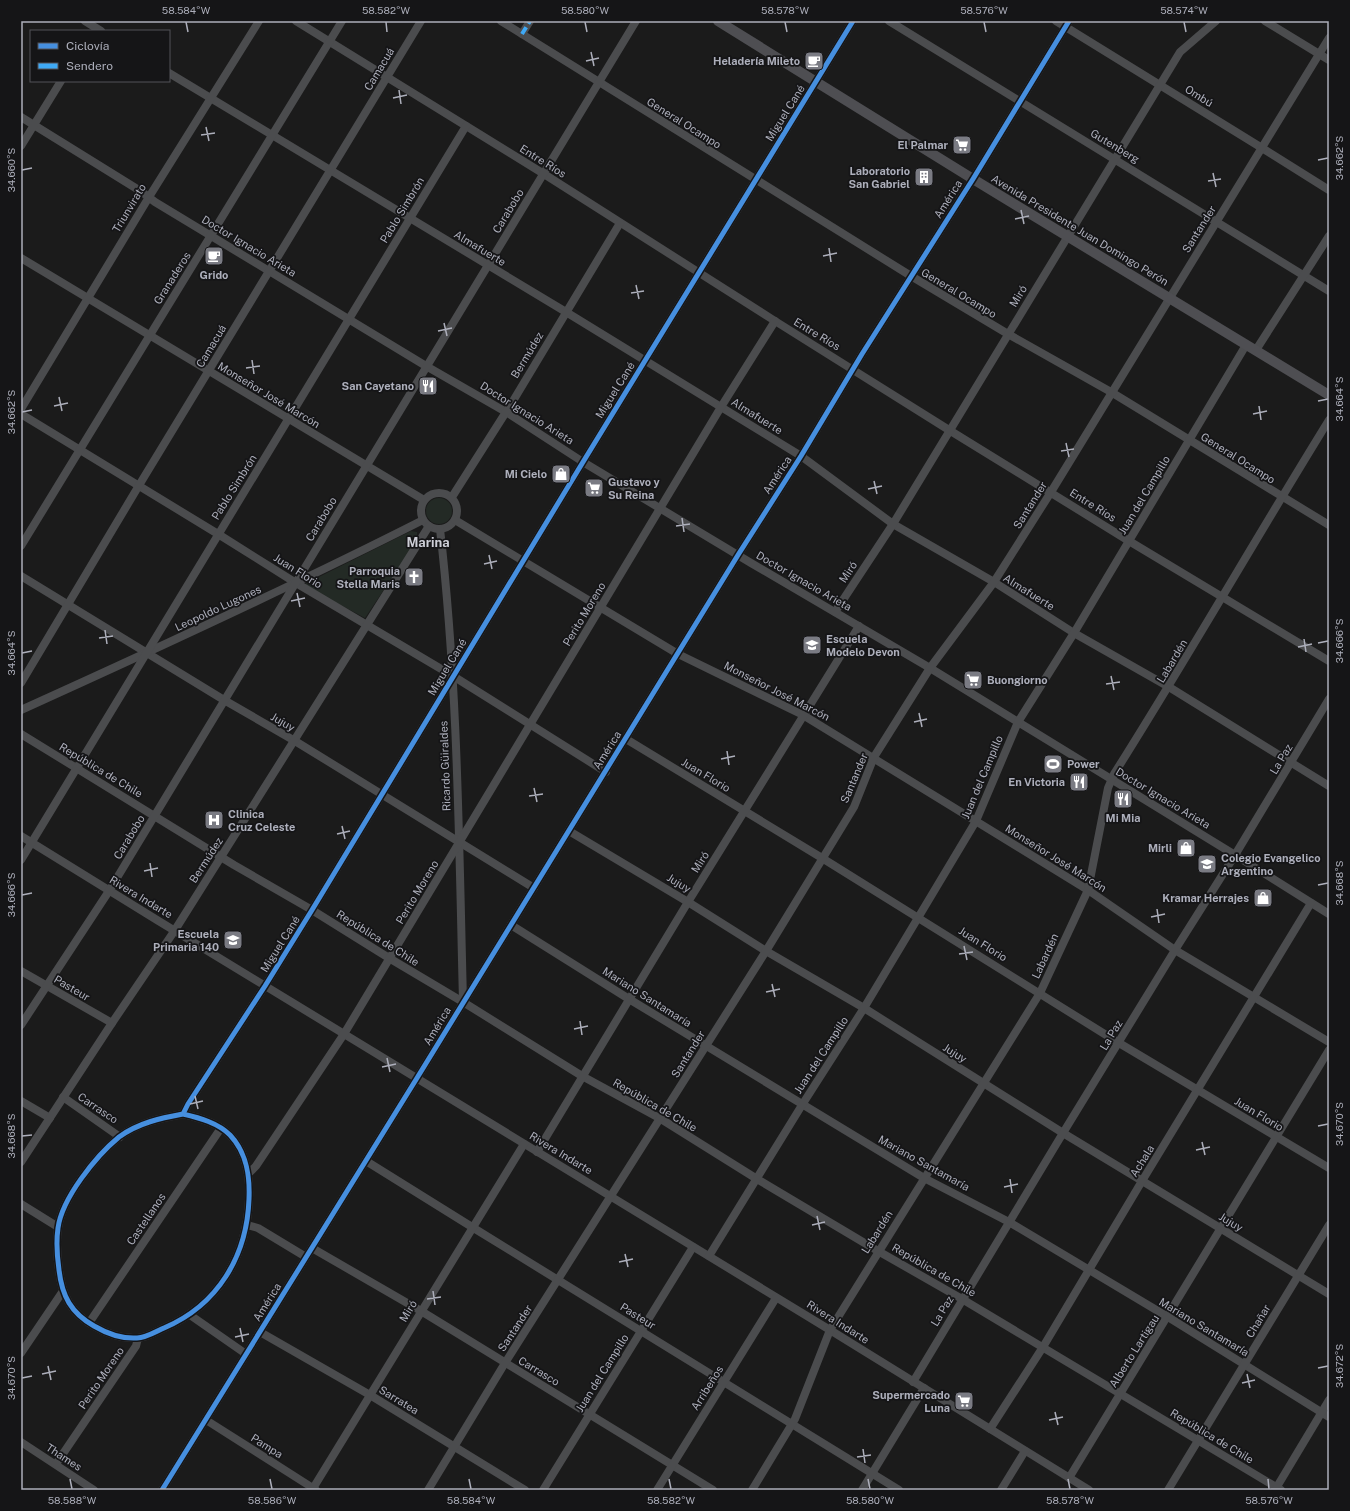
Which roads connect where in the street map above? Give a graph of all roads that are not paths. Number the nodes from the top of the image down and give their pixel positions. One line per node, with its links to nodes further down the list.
1 (85, 21): 16 (street)
2 (259, 21): 28 (street, Triunvirato)
3 (296, 21): 19 (street, Entre Ríos)
4 (342, 21): 19 (street, Granaderos)
5 (421, 21): 23 (street, Camacuá)
6 (501, 21): 17 (street, General Ocampo)
7 (530, 21): 17 (street)
8 (636, 21): 25 (street, Carabobo)
9 (718, 21): 26 (main road, Avenida Presidente Juan Domingo Perón)
10 (853, 21): 26 (street, Miguel Cané)
11 (890, 21): 29 (street, Gutenberg)
12 (1056, 21): 15 (street, Ombú)
13 (1216, 21): 27 (street, Miró)
14 (1265, 21): 20 (street)
15 (1067, 24): 27 (street, Ombú); 29 (street, América)
16 (96, 27)
17 (522, 34): 25 (street, General Ocampo)
18 (1329, 38): 20 (street, Santander)
19 (329, 41): 23 (street, Entre Ríos); 33 (street, Granaderos)
20 (1319, 54): 21 (street); 35 (street, Santander)
21 (1329, 60)
22 (170, 73): 28 (street, Almafuerte)
23 (387, 77): 32 (street, Entre Ríos); 37 (street, Camacuá)
24 (60, 82): 31 (street)
25 (599, 82): 38 (street, Carabobo); 39 (street, General Ocampo)
26 (816, 82): 39 (street, Miguel Cané); 40 (main road, Avenida Presidente Juan Domingo Perón)
27 (1160, 85): 35 (street, Ombú); 36 (street, Miró)
28 (211, 98): 33 (street, Almafuerte); 42 (street, Triunvirato)
29 (1020, 101): 36 (street, Gutenberg); 40 (street, América)
30 (21, 117): 31 (street, Doctor Ignacio Arieta)
31 (34, 124): 34 (street); 42 (street, Doctor Ignacio Arieta)
32 (466, 126): 38 (street, Entre Ríos); 43 (street, Pablo Simbrón)
33 (272, 135): 37 (street, Almafuerte); 46 (street, Granaderos)
34 (21, 146)
35 (1262, 148): 41 (street, Ombú); 44 (street, Santander)
36 (1115, 159): 44 (street, Gutenberg); 47 (street, Miró)
37 (330, 170): 43 (street, Almafuerte); 51 (street, Camacuá)
38 (544, 174): 45 (street, Entre Ríos); 50 (street, Carabobo)
39 (756, 179): 52 (street, Miguel Cané); 54 (street, General Ocampo)
40 (973, 179): 47 (main road, Avenida Presidente Juan Domingo Perón); 54 (street, América)
41 (1329, 190)
42 (149, 197): 46 (street, Doctor Ignacio Arieta); 56 (street, Triunvirato)
43 (410, 218): 50 (street, Almafuerte); 59 (street, Pablo Simbrón)
44 (1216, 221): 53 (street, Gutenberg); 57 (street, Santander)
45 (620, 223): 52 (street, Entre Ríos); 58 (street, Bermúdez)
46 (211, 235): 51 (street, Doctor Ignacio Arieta); 62 (street, Granaderos)
47 (1068, 236): 57 (main road, Avenida Presidente Juan Domingo Perón); 61 (street, Miró)
48 (1329, 236): 53 (street)
49 (21, 258): 56 (street, Monseñor José Marcón)
50 (488, 266): 58 (street, Almafuerte); 66 (street, Carabobo)
51 (270, 271): 59 (street, Doctor Ignacio Arieta); 68 (street, Camacuá)
52 (699, 272): 60 (street, Entre Ríos); 65 (street, Miguel Cané)
53 (1303, 275): 55 (street, Gutenberg); 64 (street)
54 (911, 276): 61 (street, General Ocampo); 67 (street, América)
55 (1329, 290)
56 (88, 298): 62 (street, Monseñor José Marcón); 72 (street, Triunvirato)
57 (1169, 298): 63 (main road, Avenida Presidente Juan Domingo Perón); 69 (street, Santander)
58 (566, 312): 65 (street, Almafuerte); 73 (street, Bermúdez)
59 (348, 318): 66 (street, Doctor Ignacio Arieta); 75 (street, Pablo Simbrón)
60 (775, 321): 67 (street, Entre Ríos); 71 (street, Perito Moreno)
61 (1008, 334): 69 (street, General Ocampo); 77 (street, Miró)
62 (150, 335): 68 (street, Monseñor José Marcón); 79 (street, Granaderos)
63 (1246, 345): 64 (main road, Avenida Presidente Juan Domingo Perón); 78 (street, Juan del Campillo)
64 (1256, 350): 70 (main road, Avenida Presidente Juan Domingo Perón)
65 (645, 360): 71 (street, Almafuerte); 81 (street, Miguel Cané)
66 (426, 366): 73 (street, Doctor Ignacio Arieta); 82 (street, Carabobo)
67 (853, 369): 77 (street, Entre Ríos); 80 (street, América)
68 (209, 371): 75 (street, Monseñor José Marcón); 83 (street, Camacuá)
69 (1112, 392): 78 (street, General Ocampo); 84 (street, Santander)
70 (1329, 395)
71 (721, 407): 80 (street, Almafuerte); 88 (street, Perito Moreno)
72 (21, 408)
73 (506, 412): 81 (street, Doctor Ignacio Arieta); 85 (street, Bermúdez)
74 (21, 414): 79 (street, Juan Florio)
75 (289, 419): 82 (street, Monseñor José Marcón); 94 (street, Pablo Simbrón)
76 (1329, 420): 86 (street, Labardén)
77 (949, 430): 84 (street, Entre Ríos); 91 (street, Miró)
78 (1190, 441): 86 (street, General Ocampo); 95 (street, Juan del Campillo)
79 (79, 450): 83 (street, Juan Florio); 96 (street, Granaderos)
80 (801, 456): 91 (street, Almafuerte); 97 (street, América)
81 (583, 462): 88 (street, Doctor Ignacio Arieta); 98 (street, Miguel Cané)
82 (366, 466): 87 (street, Monseñor José Marcón); 101 (street, Carabobo)
83 (138, 487): 94 (street, Juan Florio); 103 (street, Camacuá)
84 (1051, 492): 95 (street, Entre Ríos); 100 (street, Santander)
85 (452, 497): 87 (street); 89 (street)
86 (1281, 497): 92 (street, General Ocampo); 102 (street, Labardén)
87 (424, 500): 90 (street)
88 (660, 508): 97 (street, Doctor Ignacio Arieta); 104 (street, Perito Moreno)
89 (455, 520): 93 (street); 98 (street, Monseñor José Marcón)
90 (426, 524): 93 (street); 101 (street, Leopoldo Lugones); 106 (street, Bermúdez)
91 (893, 524): 100 (street, Almafuerte); 105 (street, Miró)
92 (1329, 525)
93 (440, 529): 113 (street, Ricardo Güiraldes)
94 (218, 534): 101 (street, Juan Florio); 109 (street, Pablo Simbrón)
95 (1130, 541): 102 (street, Entre Ríos); 108 (street, Juan del Campillo)
96 (21, 546)
97 (738, 555): 105 (street, Doctor Ignacio Arieta); 110 (street, América)
98 (523, 561): 104 (street, Monseñor José Marcón); 113 (street, Miguel Cané)
99 (21, 576): 103 (street, Jujuy)
100 (994, 582): 108 (street, Almafuerte); 112 (street, Santander)
101 (296, 583): 106 (street, Juan Florio); 109 (street, Leopoldo Lugones); 117 (street, Carabobo)
102 (1222, 597): 111 (street, Entre Ríos); 115 (street, Labardén)
103 (68, 605): 109 (street, Jujuy); 114 (street, Camacuá)
104 (601, 608): 110 (street, Monseñor José Marcón); 121 (street, Perito Moreno)
105 (835, 612): 107 (street, Doctor Ignacio Arieta)
106 (366, 625): 113 (street, Juan Florio); 124 (street, Bermúdez)
107 (859, 626): 112 (street, Doctor Ignacio Arieta); 119 (street, Miró)
108 (1074, 633): 115 (street, Almafuerte); 120 (street, Juan del Campillo)
109 (147, 654): 117 (street, Jujuy); 118 (street, Leopoldo Lugones); 127 (street, Pablo Simbrón)
110 (678, 654): 119 (street, Monseñor José Marcón); 123 (street, América)
111 (1329, 661)
112 (930, 668): 120 (street, Doctor Ignacio Arieta); 125 (street, Santander)
113 (453, 676): 121 (street, Juan Florio); 131 (street, Miguel Cané); 138 (street, Ricardo Güiraldes)
114 (21, 683)
115 (1169, 687): 126 (street, Almafuerte); 129 (street, Labardén)
116 (1329, 699): 126 (street, La Paz)
117 (224, 700): 124 (street, Jujuy); 133 (street, Carabobo)
118 (21, 710)
119 (803, 715): 125 (street, Monseñor José Marcón); 132 (street, Miró)
120 (1018, 722): 129 (street, Doctor Ignacio Arieta); 134 (street, Juan del Campillo)
121 (530, 724): 128 (street, Juan Florio); 138 (street, Perito Moreno)
122 (21, 734): 127 (street, República de Chile)
123 (626, 739): 128 (street, América); 132 (street, Juan Florio)
124 (295, 741): 131 (street, Jujuy); 140 (street, Bermúdez)
125 (874, 757): 134 (street, Monseñor José Marcón); 141 (street, Santander)
126 (1291, 763): 130 (street, Almafuerte); 139 (street, La Paz)
127 (77, 768): 133 (street, República de Chile); 137 (street, Pablo Simbrón)
128 (606, 772): 135 (street, América)
129 (1111, 779): 139 (street, Doctor Ignacio Arieta); 144 (street, Labardén)
130 (1329, 786)
131 (382, 795): 138 (street, Jujuy); 148 (street, Miguel Cané)
132 (744, 811): 141 (street, Juan Florio); 146 (street, Miró)
133 (155, 816): 140 (street, República de Chile); 145 (street, Carabobo)
134 (976, 821): 144 (street, Monseñor José Marcón); 150 (street, Juan del Campillo)
135 (569, 831): 143 (street, América); 146 (street, Jujuy)
136 (21, 836): 137 (street, Rivera Indarte)
137 (33, 842): 142 (street, Pablo Simbrón); 145 (street, Rivera Indarte)
138 (459, 843): 143 (street, Jujuy); 155 (street, Perito Moreno); 162 (street, Ricardo Güiraldes)
139 (1235, 855): 147 (street, Doctor Ignacio Arieta); 153 (street, La Paz)
140 (221, 857): 148 (street, República de Chile); 152 (street, Bermúdez)
141 (822, 858): 150 (street, Juan Florio); 154 (street, Santander)
142 (21, 860)
143 (534, 888): 151 (street, América)
144 (1088, 890): 153 (street, Monseñor José Marcón); 159 (street, Labardén)
145 (109, 891): 152 (street, Rivera Indarte); 157 (street, Carabobo)
146 (688, 902): 154 (street, Jujuy); 161 (street, Miró)
147 (1311, 904): 149 (street, Doctor Ignacio Arieta); 160 (street, Achala)
148 (312, 910): 155 (street, República de Chile); 158 (street, Miguel Cané)
149 (1329, 914)
150 (918, 918): 159 (street, Juan Florio); 163 (street, Juan del Campillo)
151 (511, 925): 161 (street, Mariano Santamaría); 162 (street, América)
152 (175, 930): 158 (street, Rivera Indarte); 164 (street, Bermúdez)
153 (1175, 950): 160 (street, Monseñor José Marcón); 168 (street, La Paz)
154 (766, 951): 163 (street, Jujuy); 169 (street, Santander)
155 (389, 958): 162 (street, República de Chile); 166 (street, Perito Moreno)
156 (21, 971): 157 (street, Pasteur)
157 (47, 986): 164 (street, Pasteur); 165 (street, Carabobo)
158 (265, 986): 166 (street, Rivera Indarte); 178 (street, Miguel Cané)
159 (1040, 993): 168 (street, Juan Florio); 173 (street, Labardén)
160 (1254, 998): 167 (street, Monseñor José Marcón); 174 (street, Achala)
161 (628, 999): 169 (street, Mariano Santamaría); 171 (street, Miró)
162 (463, 1002): 171 (street, República de Chile); 172 (street, América)
163 (864, 1008): 173 (street, Jujuy); 177 (street, Juan del Campillo)
164 (112, 1023): 175 (street, Bermúdez)
165 (21, 1026)
166 (344, 1034): 172 (street, Rivera Indarte); 190 (street, Perito Moreno)
167 (1329, 1042)
168 (1119, 1043): 174 (street, Juan Florio); 182 (street, La Paz)
169 (706, 1046): 177 (street, Mariano Santamaría); 180 (street, Santander)
170 (1329, 1050): 184 (street, Alberto Lartigau)
171 (582, 1076): 180 (street, República de Chile); 186 (street, Miró)
172 (417, 1078): 185 (street, Rivera Indarte); 187 (street, América)
173 (984, 1084): 182 (street, Jujuy); 191 (street, Labardén)
174 (1199, 1090): 184 (street, Juan Florio); 193 (street, Achala)
175 (64, 1098): 179 (street, Bermúdez); 183 (street, Carrasco)
176 (21, 1101): 179 (street)
177 (802, 1105): 191 (street, Mariano Santamaría); 192 (street, Juan del Campillo)
178 (183, 1114): 181 (street); 183 (street)
179 (50, 1118): 188 (street, Bermúdez)
180 (661, 1119): 192 (street, República de Chile); 194 (street, Santander)
181 (221, 1128): 190 (street); 217 (street, Castellanos)
182 (1063, 1133): 193 (street, Jujuy); 196 (street, La Paz)
183 (120, 1137): 199 (street)
184 (1276, 1137): 189 (street, Juan Florio); 201 (street, Alberto Lartigau)
185 (524, 1144): 186 (street, Rivera Indarte); 200 (street, Miró)
186 (537, 1152): 194 (street, Rivera Indarte)
187 (366, 1161): 200 (street, Pasteur); 203 (street, América)
188 (21, 1162)
189 (1329, 1168)
190 (249, 1173): 198 (street)
191 (924, 1178): 196 (street, Mariano Santamaría); 204 (street, Labardén)
192 (757, 1179): 204 (street, República de Chile); 205 (street, Juan del Campillo)
193 (1142, 1181): 201 (street, Jujuy); 207 (street, Achala)
194 (610, 1197): 202 (street, Rivera Indarte); 209 (street, Santander)
195 (21, 1204): 199 (street)
196 (1009, 1222): 207 (street, Mariano Santamaría); 213 (street, La Paz)
197 (1329, 1225): 208 (street, Chañar)
198 (247, 1226): 206 (street); 215 (street)
199 (58, 1227): 210 (street)
200 (472, 1228): 209 (street, Pasteur); 214 (street, Miró)
201 (1220, 1229): 208 (street, Jujuy); 216 (street, Alberto Lartigau)
202 (693, 1247): 205 (street, Rivera Indarte); 219 (street, Juan del Campillo)
203 (312, 1248): 206 (street, América); 214 (street, Carrasco)
204 (878, 1251): 213 (street, República de Chile); 218 (street, Labardén)
205 (709, 1256): 212 (street, Rivera Indarte)
206 (306, 1257): 220 (street, América)
207 (1089, 1270): 216 (street, Mariano Santamaría); 222 (street, Achala)
208 (1298, 1275): 211 (street, Jujuy); 226 (street, Chañar)
209 (558, 1280): 219 (street, Pasteur); 225 (street, Santander)
210 (63, 1291): 217 (street); 223 (street)
211 (1329, 1294)
212 (776, 1298): 218 (street, Rivera Indarte); 227 (street, Arribeños)
213 (962, 1299): 222 (street, República de Chile); 228 (street, La Paz)
214 (421, 1311): 225 (street, Carrasco); 231 (street, Miró)
215 (190, 1315): 221 (street); 224 (street)
216 (1168, 1317): 226 (street, Mariano Santamaría); 230 (street, Alberto Lartigau)
217 (89, 1323): 221 (street)
218 (830, 1330): 228 (street, Rivera Indarte); 237 (street, Labardén)
219 (641, 1331): 227 (street, Pasteur); 234 (street, Juan del Campillo)
220 (260, 1332): 224 (street, América); 231 (street, Sarratea)
221 (138, 1338): 243 (street, Perito Moreno)
222 (1043, 1347): 230 (street, República de Chile); 238 (street, Achala)
223 (21, 1353)
224 (246, 1354): 236 (street, América)
225 (505, 1363): 234 (street, Carrasco); 241 (street, Santander)
226 (1245, 1364): 233 (street, Mariano Santamaría); 239 (street, Chañar)
227 (723, 1382): 237 (street, Pasteur); 244 (street, Arribeños)
228 (913, 1382): 229 (street, Rivera Indarte)
229 (924, 1388): 238 (street, Rivera Indarte); 245 (street)
230 (1120, 1393): 239 (street, República de Chile); 246 (street, Alberto Lartigau)
231 (370, 1395): 241 (street, Sarratea); 247 (street, Miró)
232 (1329, 1400): 233 (street)
233 (1321, 1412): 235 (street, Mariano Santamaría); 248 (street)
234 (590, 1414): 244 (street, Carrasco); 253 (street, Juan del Campillo)
235 (1329, 1417)
236 (206, 1420): 247 (street, Pampa); 250 (street, América)
237 (792, 1425): 245 (street, Pasteur); 256 (street, Labardén)
238 (990, 1429): 242 (street, Rivera Indarte)
239 (1198, 1441): 248 (street, República de Chile); 261 (street, Chañar)
240 (21, 1442): 243 (street, Thames)
241 (454, 1446): 251 (street, Santander); 252 (street, Sarratea)
242 (1025, 1451): 246 (street, Rivera Indarte); 259 (street)
243 (56, 1464): 249 (street, Thames)
244 (672, 1465): 254 (street, Arribeños); 255 (street, Carrasco)
245 (872, 1473): 257 (street); 258 (street, Pasteur)
246 (1069, 1478): 260 (street, Rivera Indarte)
247 (313, 1489)
248 (1277, 1489)
249 (94, 1490)
250 (162, 1490)
251 (428, 1490)
252 (525, 1490)
253 (543, 1490)
254 (657, 1490)
255 (713, 1490)
256 (752, 1490)
257 (862, 1490)
258 (899, 1490)
259 (1001, 1490)
260 (1089, 1490)
261 (1168, 1490)

